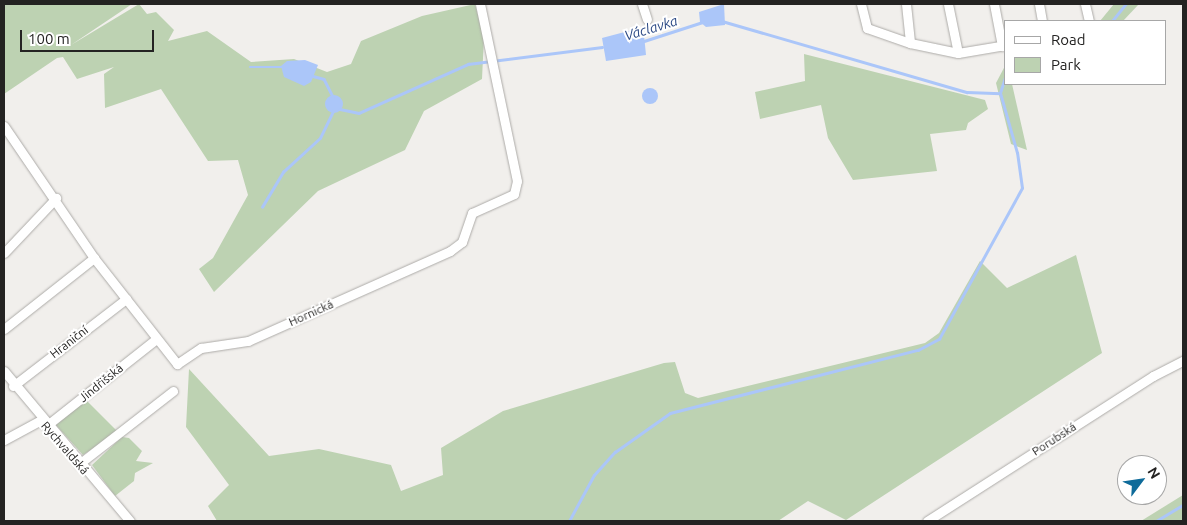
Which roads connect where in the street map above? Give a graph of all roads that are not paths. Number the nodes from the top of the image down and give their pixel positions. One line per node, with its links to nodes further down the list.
1 (480, 4): 21 (street, Hornická)
2 (642, 4): 9 (street)
3 (862, 4): 12 (street)
4 (906, 4): 12 (street)
5 (948, 4): 14 (street)
6 (994, 4): 13 (street)
7 (1039, 4): 10 (street)
8 (1085, 4): 11 (street)
9 (647, 19)
10 (1042, 20)
11 (1089, 20)
12 (910, 42): 14 (street)
13 (1004, 45): 14 (street)
14 (958, 53)
15 (4, 126): 16 (street, Hornická)
16 (56, 198): 17 (street); 18 (street, Hornická)
17 (4, 254)
18 (94, 258): 19 (street, Hornická); 20 (street)
19 (126, 299): 21 (street, Hornická); 24 (street, Hraniční)
20 (4, 329)
21 (155, 340): 26 (street, Jindřišská)
22 (1183, 361): 30 (street, Porubská)
23 (4, 371): 24 (street, Rychvaldská)
24 (13, 386): 26 (street, Rychvaldská)
25 (173, 391): 28 (street)
26 (44, 423): 27 (street, Jindřišská); 28 (street, Rychvaldská)
27 (4, 440)
28 (79, 464): 29 (street, Rychvaldská)
29 (130, 521)
30 (926, 521)

